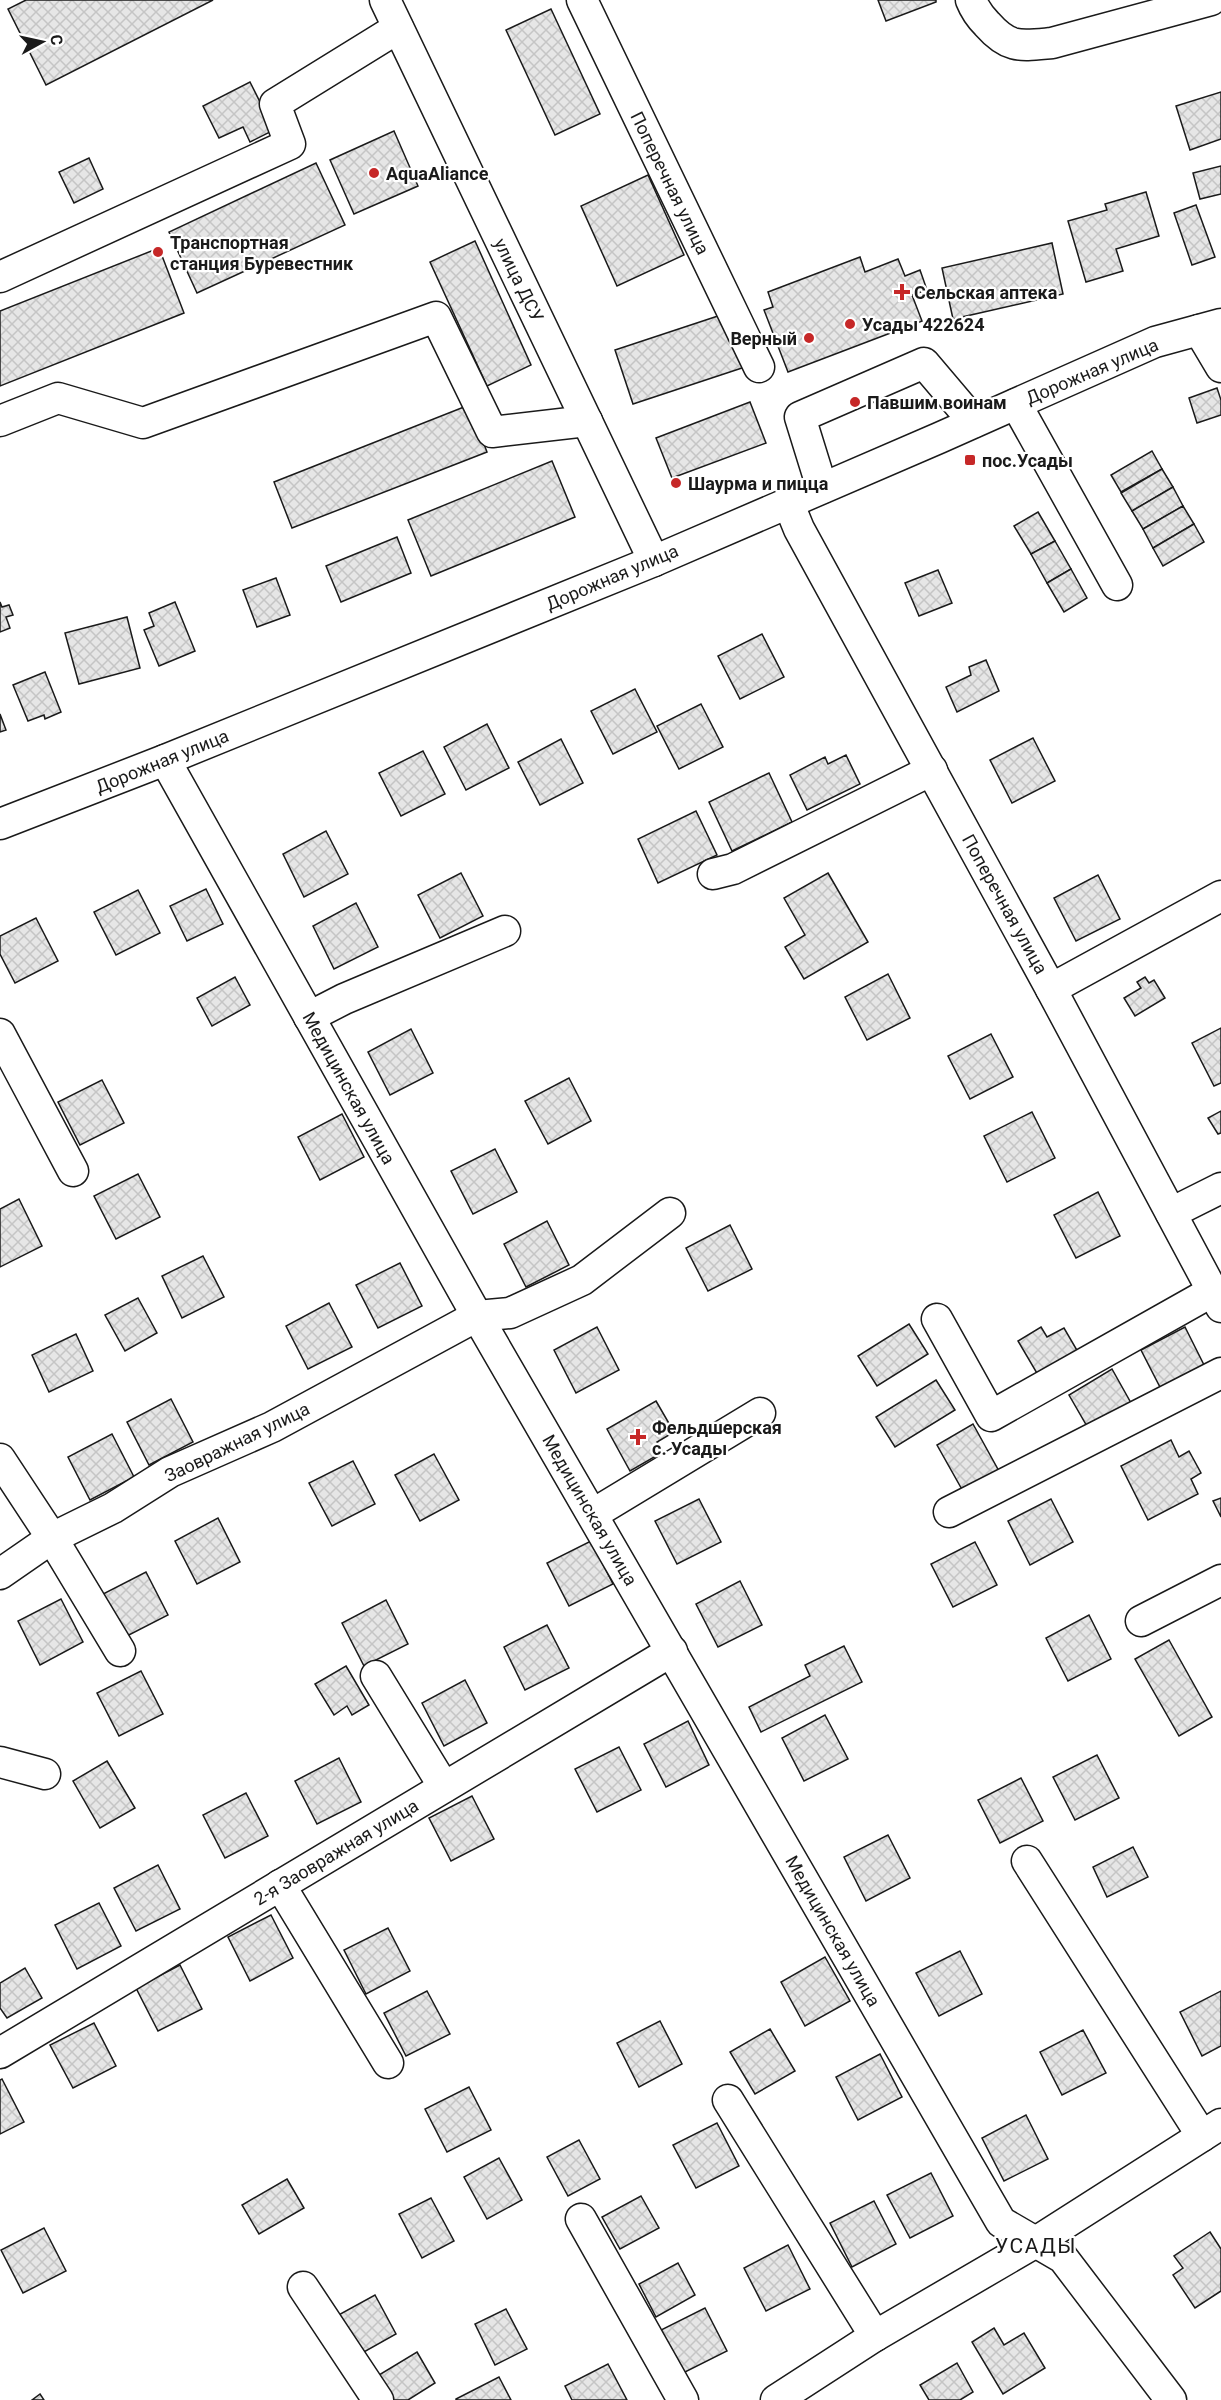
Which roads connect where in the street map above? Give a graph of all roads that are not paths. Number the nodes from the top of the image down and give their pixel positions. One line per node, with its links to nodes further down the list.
1 (385, 0): 5 (street, улица ДСУ)
2 (582, 0): 8 (street, Поперечная улица)
3 (971, 0): 4 (street)
4 (1210, 0)
5 (398, 28): 6 (street); 12 (street, улица ДСУ)
6 (0, 277)
7 (1210, 327): 9 (street); 10 (street, Дорожная улица)
8 (759, 367)
9 (1221, 368)
10 (1016, 404): 13 (street, Дорожная улица); 17 (street)
11 (0, 421): 12 (street)
12 (587, 421): 16 (street, улица ДСУ)
13 (974, 423): 14 (street, Дорожная улица); 14 (street)
14 (822, 488): 15 (street, Дорожная улица)
15 (788, 502): 16 (street, Дорожная улица); 19 (street, Поперечная улица)
16 (654, 561): 18 (street, Дорожная улица)
17 (1117, 585)
18 (165, 760): 20 (street, Дорожная улица); 25 (street, Медицинская улица)
19 (932, 770): 21 (street); 24 (street, Поперечная улица)
20 (0, 824)
21 (713, 874)
22 (1221, 896): 24 (street)
23 (504, 931): 25 (street)
24 (1051, 988): 30 (street, Поперечная улица)
25 (309, 1017): 32 (street, Медицинская улица)
26 (0, 1034): 27 (street)
27 (73, 1171)
28 (1221, 1188): 30 (street)
29 (670, 1213): 32 (street)
30 (1171, 1213): 31 (street, Поперечная улица)
31 (1217, 1299): 33 (street)
32 (477, 1316): 38 (street, Медицинская улица); 39 (street, Заовражная улица)
33 (937, 1319)
34 (1221, 1373): 37 (street)
35 (760, 1413): 38 (street)
36 (0, 1459): 39 (street)
37 (949, 1512)
38 (593, 1514): 44 (street, Медицинская улица)
39 (52, 1538): 40 (street, Заовражная улица); 43 (street)
40 (0, 1574)
41 (1221, 1580): 42 (street)
42 (1141, 1621)
43 (120, 1651)
44 (672, 1651): 48 (street, 2-я Заовражная улица); 56 (street, Медицинская улица)
45 (376, 1676): 48 (street)
46 (0, 1762): 47 (street)
47 (45, 1774)
48 (444, 1787): 50 (street, 2-я Заовражная улица)
49 (1027, 1861): 54 (street)
50 (280, 1885): 51 (street, 2-я Заовражная улица); 52 (street)
51 (0, 2053)
52 (388, 2063)
53 (728, 2100): 58 (street)
54 (1211, 2130): 56 (street)
55 (581, 2219): 60 (street)
56 (1036, 2242): 58 (street); 62 (street, Медицинская улица)
57 (303, 2287): 59 (street)
58 (875, 2336): 61 (street)
59 (378, 2400)
60 (683, 2400)
61 (776, 2400)
62 (1171, 2400)

